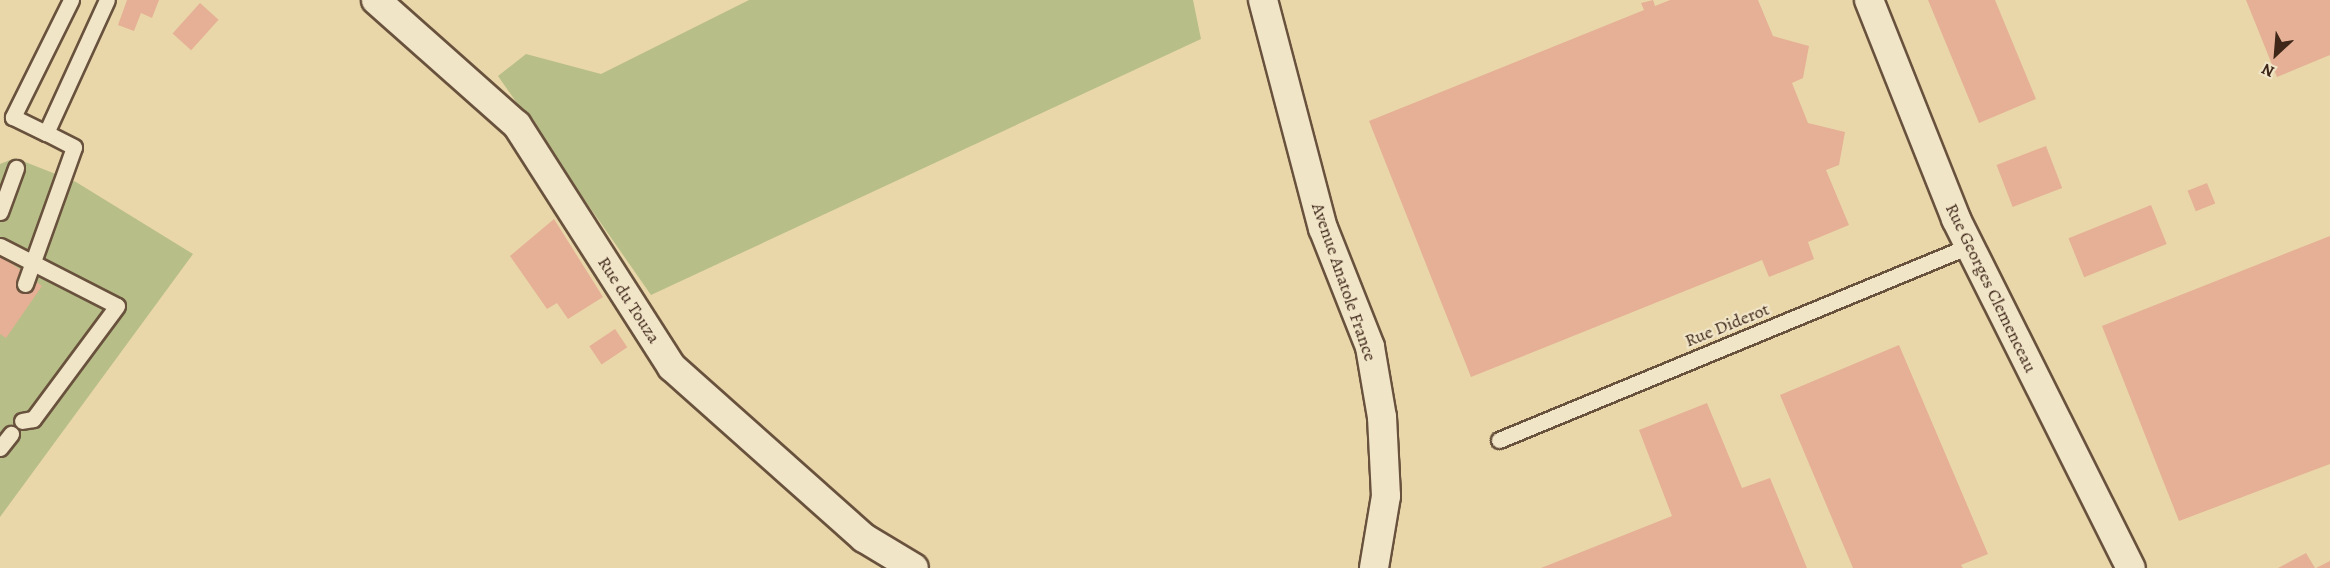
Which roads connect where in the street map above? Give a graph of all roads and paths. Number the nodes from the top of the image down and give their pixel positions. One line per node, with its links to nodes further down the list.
1 (70, 0): 6 (lane)
2 (107, 0): 7 (lane)
3 (376, 0): 18 (street, Rue du Touza)
4 (1263, 0): 19 (street, Avenue Anatole France)
5 (1869, 0): 11 (street, Rue Georges Clemenceau)
6 (7, 120): 7 (lane)
7 (46, 133): 12 (lane)
8 (16, 168): 9 (lane)
9 (0, 212)
10 (0, 246): 12 (lane)
11 (1970, 246): 16 (lane, Rue Diderot); 20 (street, Rue Georges Clemenceau)
12 (34, 262): 13 (lane); 14 (lane)
13 (25, 284)
14 (22, 421)
15 (11, 434): 17 (lane)
16 (1499, 440)
17 (0, 448)
18 (914, 568)
19 (1374, 568)
20 (2131, 568)

